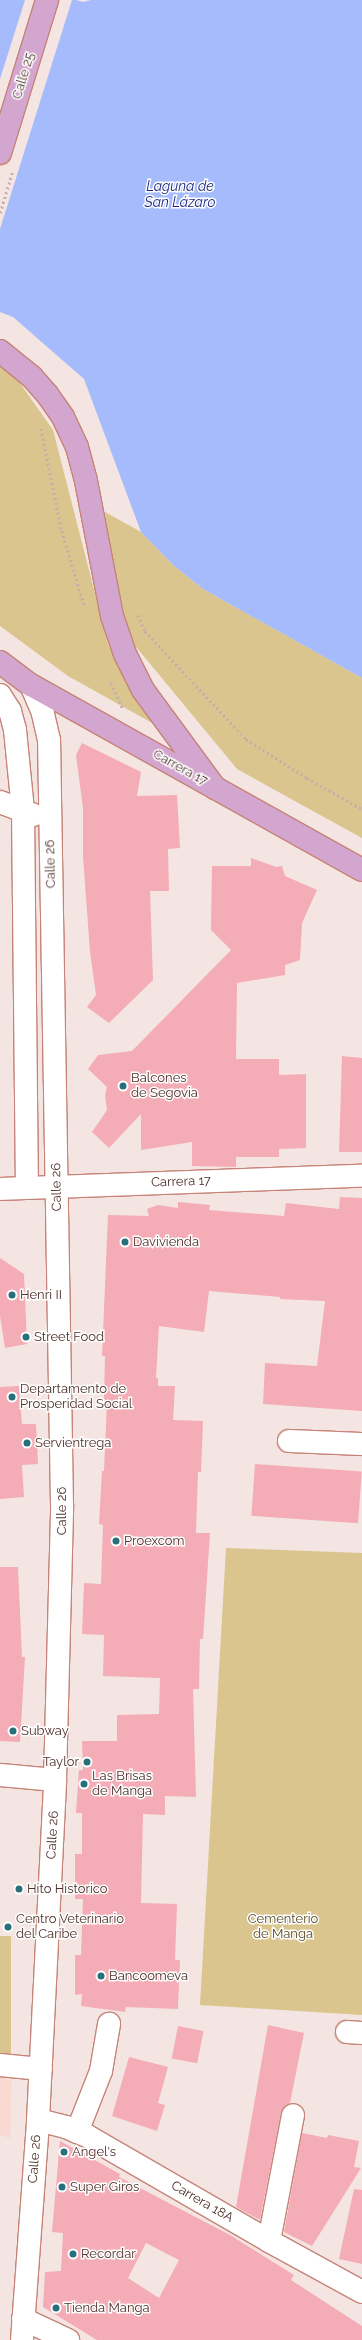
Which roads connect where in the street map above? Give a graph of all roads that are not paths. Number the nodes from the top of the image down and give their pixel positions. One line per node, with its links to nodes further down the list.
1 (47, 0): 2 (main road, Calle 25)
2 (0, 153)
3 (0, 351): 7 (main road)
4 (0, 662): 5 (main road, Carrera 17)
5 (31, 685): 7 (main road, Carrera 17); 10 (street, Calle 26)
6 (0, 695): 9 (street)
7 (215, 788): 11 (main road, Carrera 17)
8 (0, 802): 9 (street)
9 (23, 810): 10 (street); 14 (street)
10 (50, 823): 13 (street, Calle 26)
11 (362, 870)
12 (362, 1176): 13 (street, Carrera 17)
13 (57, 1186): 14 (street, Carrera 17); 19 (street, Calle 26)
14 (28, 1187): 15 (street, Carrera 17)
15 (0, 1189)
16 (289, 1441): 17 (street)
17 (362, 1444)
18 (0, 1775): 19 (street)
19 (56, 1780): 22 (street, Calle 26)
20 (109, 2024): 25 (street)
21 (0, 2064): 22 (street)
22 (41, 2069): 24 (street, Calle 26)
23 (293, 2115): 26 (street)
24 (38, 2120): 25 (street, Carrera 18A); 28 (street, Calle 26)
25 (77, 2132): 26 (street, Carrera 18A)
26 (269, 2241): 27 (street, Carrera 18A)
27 (362, 2292)
28 (22, 2330): 29 (street)
29 (68, 2340)

